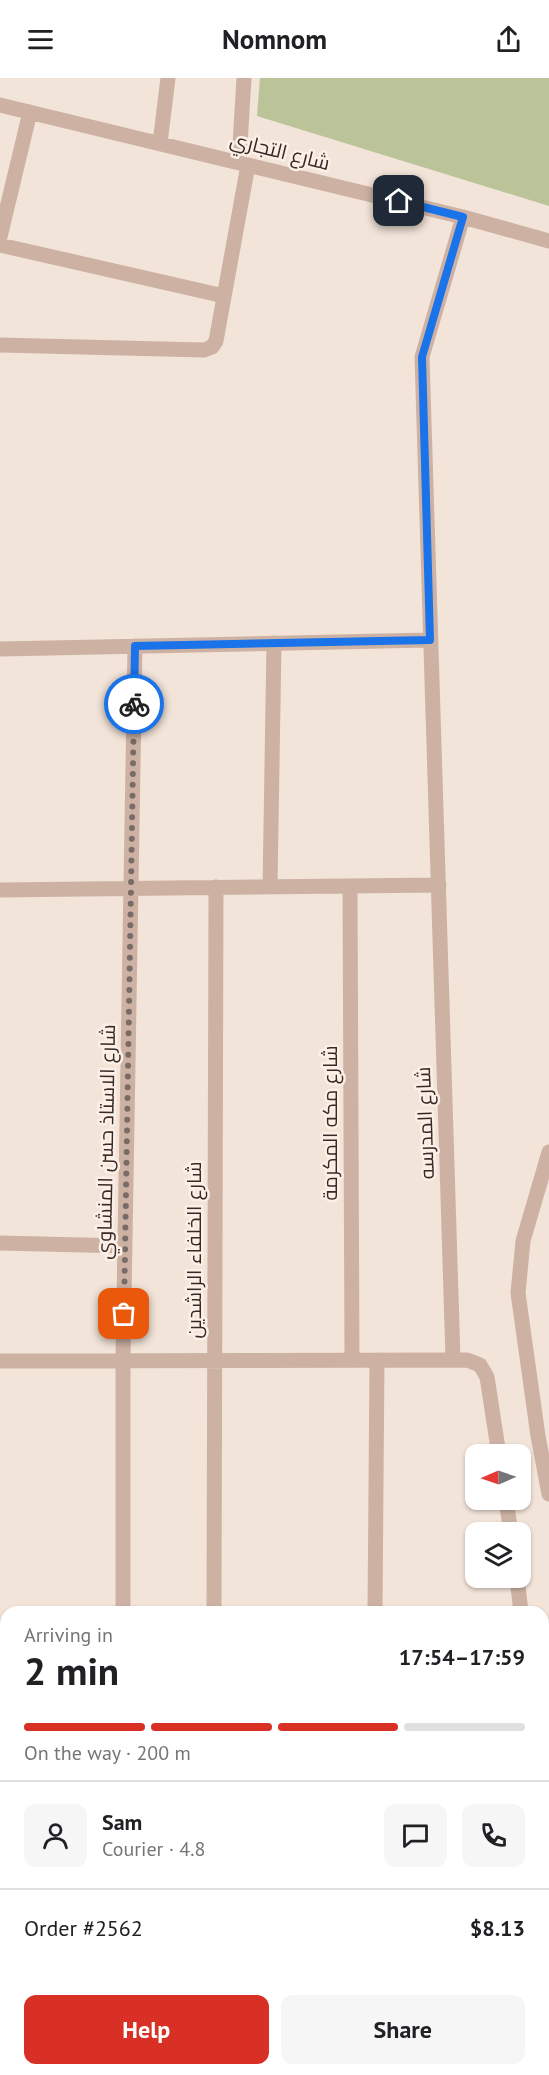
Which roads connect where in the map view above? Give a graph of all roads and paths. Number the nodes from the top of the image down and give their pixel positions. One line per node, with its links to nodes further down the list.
1 (168, 78): 5 (street)
2 (244, 78): 6 (street)
3 (0, 105): 4 (street, شارع التجاري)
4 (30, 112): 5 (street, شارع التجاري); 8 (street)
5 (160, 143): 6 (street, شارع التجاري)
6 (244, 164): 7 (street, شارع التجاري); 11 (street)
7 (463, 217): 9 (street, شارع التجاري); 13 (street, شارع المدرسه)
8 (0, 237)
9 (549, 241)
10 (0, 245): 11 (street)
11 (224, 296): 12 (street)
12 (0, 345)
13 (430, 640): 14 (street); 17 (street, شارع المدرسه)
14 (274, 643): 15 (street); 20 (street)
15 (135, 646): 16 (street); 21 (street, شارع الاستاذ حسن المنشاوي)
16 (0, 649)
17 (439, 885): 18 (street); 26 (street, شارع المدرسه)
18 (350, 886): 20 (street); 29 (street, شارع مكه المكرمة)
19 (216, 887): 20 (street); 21 (street); 28 (street, شارع الخلفاء الراشدين)
20 (270, 887)
21 (131, 889): 22 (street); 25 (street, شارع الاستاذ حسن المنشاوي)
22 (0, 890)
23 (549, 1152): 33 (street)
24 (0, 1244): 25 (street)
25 (125, 1246): 27 (street, شارع الاستاذ حسن المنشاوي)
26 (453, 1359): 30 (street); 32 (street)
27 (123, 1360): 28 (street); 31 (street); 35 (street, شارع الاستاذ حسن المنشاوي)
28 (214, 1360): 29 (street); 36 (street, شارع الخلفاء الراشدين)
29 (352, 1360): 30 (street)
30 (377, 1360): 37 (street)
31 (0, 1361)
32 (497, 1444)
33 (549, 1494)
34 (518, 1588): 38 (street)
35 (123, 1606)
36 (214, 1606)
37 (375, 1606)
38 (520, 1606)

